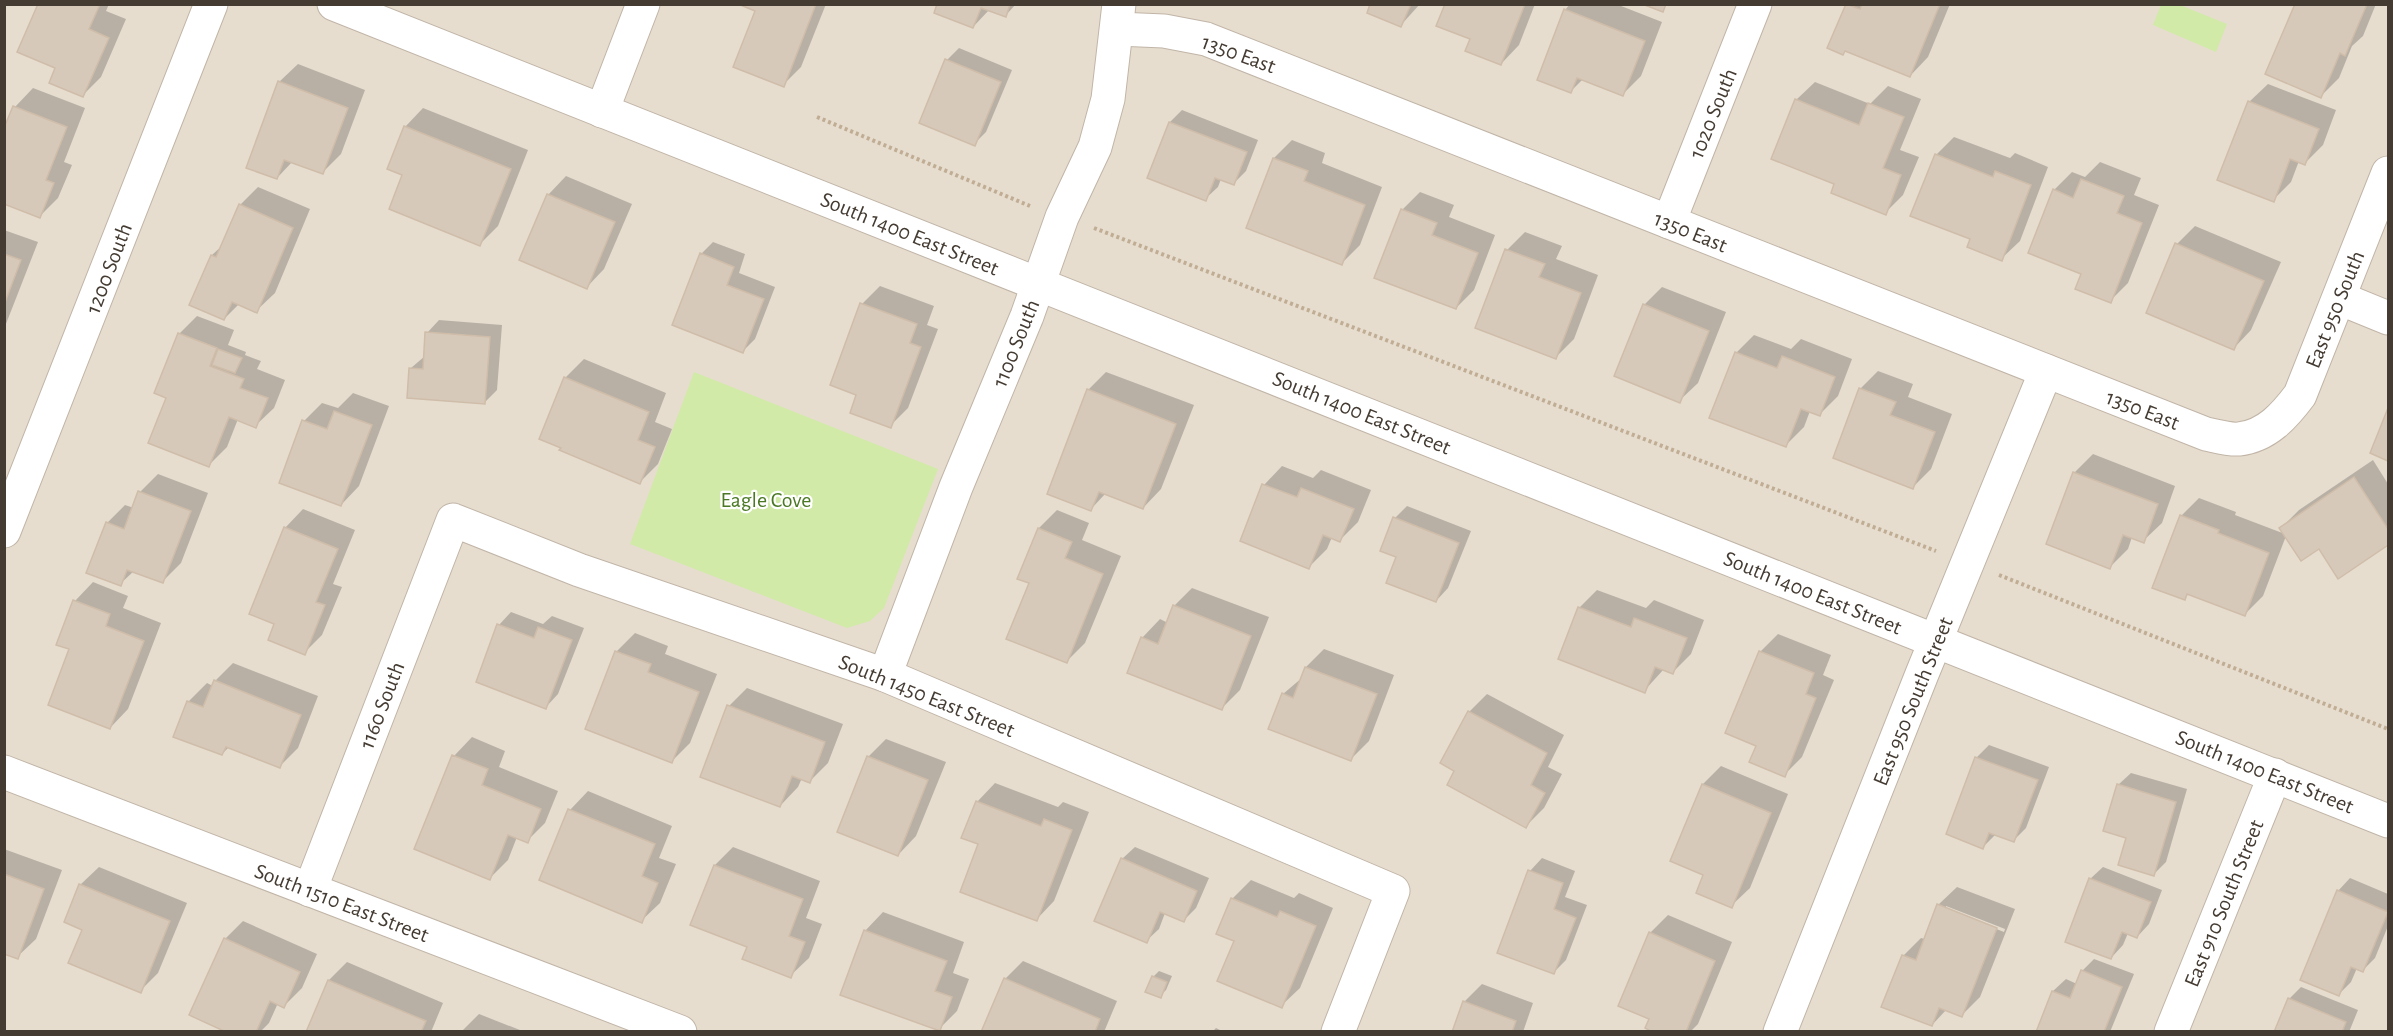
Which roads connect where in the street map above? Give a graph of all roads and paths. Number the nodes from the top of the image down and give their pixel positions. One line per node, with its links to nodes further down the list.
1 (211, 4): 18 (street, 1200 South)
2 (334, 4): 6 (street, South 1400 East Street)
3 (643, 4): 6 (street)
4 (1755, 4): 10 (street, 1020 South)
5 (1118, 17): 10 (street, 1350 East); 12 (street, 1100 South)
6 (602, 111): 12 (street, South 1400 East Street)
7 (817, 117): 9 (path)
8 (2388, 173): 13 (street, East 950 South)
9 (1019, 202)
10 (1669, 222): 15 (street, 1350 East)
11 (1110, 234): 19 (path)
12 (1038, 284): 21 (street, South 1400 East Street); 22 (street, 1100 South)
13 (2338, 298): 14 (street); 16 (street, East 950 South)
14 (2388, 318)
15 (2046, 371): 16 (street, 1350 East); 21 (street, East 950 South Street)
16 (2262, 432)
17 (453, 520): 22 (street, South 1450 East Street); 27 (street, 1160 South)
18 (4, 531)
19 (1919, 545)
20 (2005, 578): 23 (path)
21 (1936, 640): 25 (street, South 1400 East Street); 31 (street, East 950 South Street)
22 (885, 675): 30 (street, South 1450 East Street)
23 (2388, 729)
24 (4, 772): 27 (street, South 1510 East Street)
25 (2275, 775): 26 (street, South 1400 East Street); 32 (street, East 910 South Street)
26 (2388, 822)
27 (310, 890): 28 (street, South 1510 East Street)
28 (627, 1022): 29 (street, South 1510 East Street)
29 (680, 1032)
30 (1338, 1032)
31 (1780, 1032)
32 (2171, 1032)

